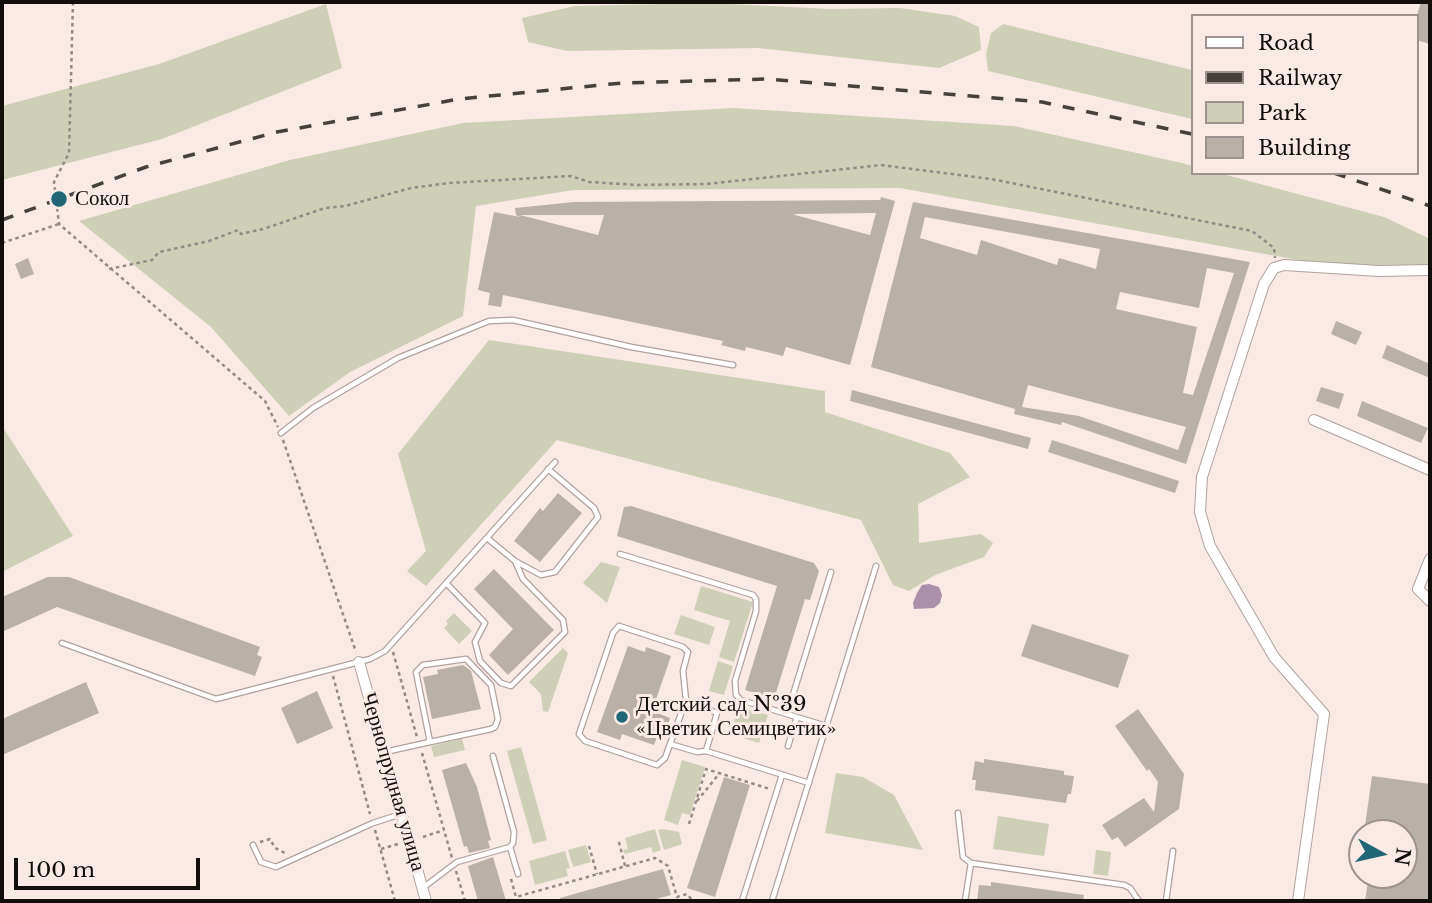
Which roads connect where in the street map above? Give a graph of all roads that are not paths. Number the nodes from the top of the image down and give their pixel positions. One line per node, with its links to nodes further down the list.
1 (1430, 270): 44 (street)
2 (733, 365): 4 (lane)
3 (1314, 419): 7 (street)
4 (281, 433)
5 (555, 462): 6 (lane)
6 (548, 470): 8 (lane); 11 (lane)
7 (1430, 470)
8 (486, 538): 11 (lane); 14 (lane)
9 (620, 554): 19 (lane)
10 (1430, 559): 15 (street)
11 (515, 561): 14 (lane)
12 (876, 566): 21 (lane)
13 (831, 572): 19 (lane)
14 (446, 583): 17 (lane)
15 (1430, 601)
16 (62, 643): 17 (lane)
17 (359, 662): 26 (street, Чернопрудная улица)
18 (685, 700): 23 (lane); 23 (lane); 25 (lane)
19 (787, 714): 20 (lane)
20 (797, 717): 21 (lane); 24 (lane)
21 (826, 726): 29 (lane)
22 (430, 742): 22 (lane); 26 (lane)
23 (670, 744): 25 (lane)
24 (788, 746)
25 (706, 751): 28 (lane)
26 (385, 752): 31 (street, Чернопрудная улица)
27 (493, 756): 33 (lane)
28 (782, 775): 29 (lane); 39 (lane)
29 (809, 783): 40 (lane)
30 (958, 813): 35 (lane)
31 (402, 814): 32 (lane); 37 (street, Чернопрудная улица)
32 (253, 845)
33 (510, 847): 36 (lane); 37 (lane)
34 (1173, 851): 43 (lane)
35 (971, 863): 41 (lane); 42 (lane)
36 (518, 874)
37 (423, 888): 38 (street, Чернопрудная улица)
38 (426, 901)
39 (742, 901)
40 (772, 901)
41 (965, 901)
42 (1139, 901)
43 (1166, 901)
44 (1298, 901)

